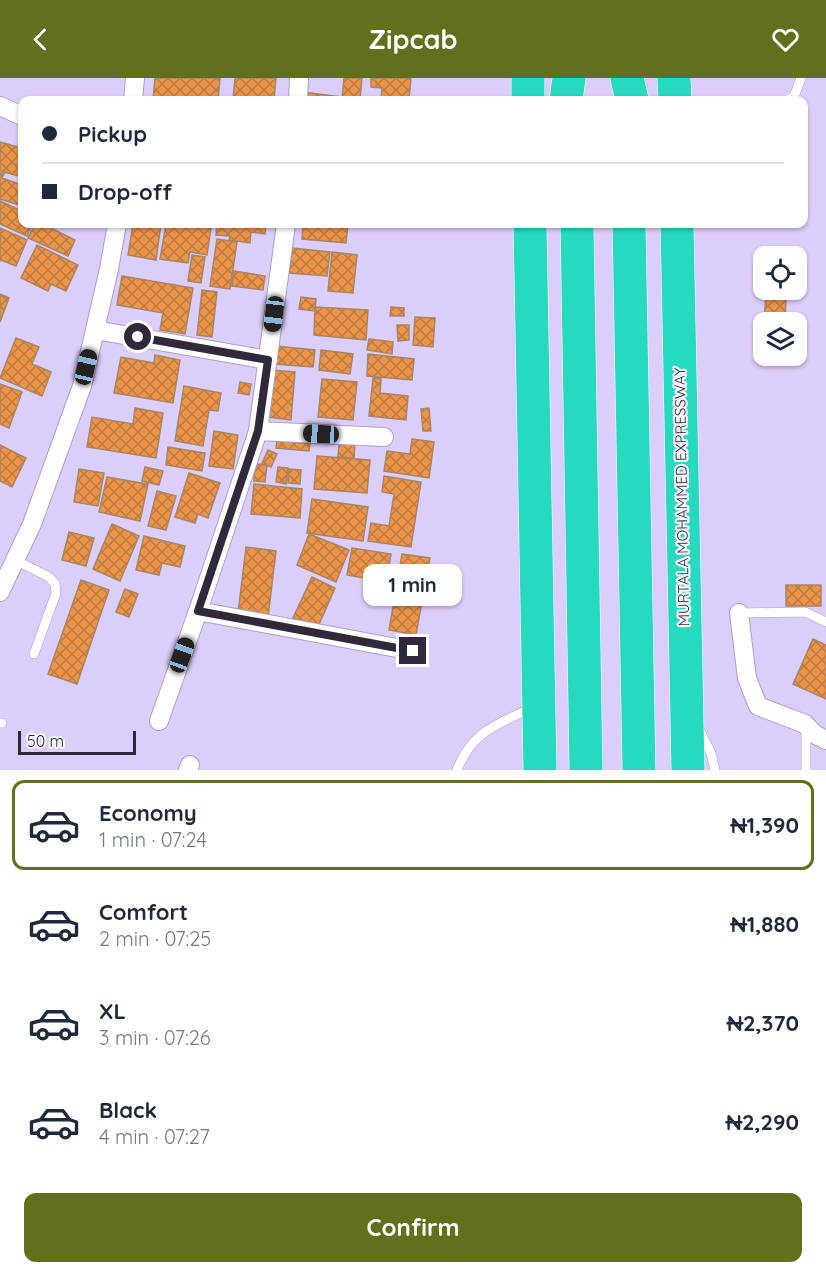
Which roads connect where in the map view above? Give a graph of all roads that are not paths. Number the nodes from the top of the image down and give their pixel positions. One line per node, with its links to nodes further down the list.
1 (135, 78): 9 (street)
2 (299, 78): 10 (street)
3 (528, 78): 11 (highway)
4 (569, 78): 12 (highway)
5 (575, 78): 13 (highway)
6 (627, 78): 14 (highway); 15 (highway)
7 (674, 78): 16 (highway)
8 (801, 78): 17 (lane)
9 (133, 96)
10 (298, 96)
11 (528, 96)
12 (567, 96)
13 (575, 96)
14 (627, 96)
15 (631, 96)
16 (675, 96)
17 (794, 96)
18 (0, 106): 19 (street)
19 (18, 114)
20 (116, 228): 30 (street)
21 (285, 228): 31 (street)
22 (530, 228): 28 (highway)
23 (537, 228): 28 (highway)
24 (577, 228): 49 (highway)
25 (629, 228): 50 (highway)
26 (666, 228): 29 (highway)
27 (677, 228): 29 (highway, MURTALA MOHAMMED EXPRESSWAY)
28 (531, 279): 41 (highway)
29 (679, 294): 47 (highway, MURTALA MOHAMMED EXPRESSWAY)
30 (95, 330): 31 (street); 34 (street)
31 (268, 360): 32 (street)
32 (258, 431): 33 (street); 36 (street)
33 (384, 437)
34 (15, 560): 35 (street); 40 (lane)
35 (0, 592)
36 (198, 611): 39 (street); 42 (street)
37 (739, 613): 38 (lane); 43 (street)
38 (826, 622)
39 (413, 651)
40 (34, 654)
41 (539, 705): 46 (highway); 48 (lane)
42 (159, 721)
43 (805, 724): 44 (street); 45 (street); 51 (lane)
44 (826, 727)
45 (826, 740)
46 (538, 760)
47 (695, 769)
48 (457, 770)
49 (586, 770)
50 (639, 770)
51 (807, 770)

